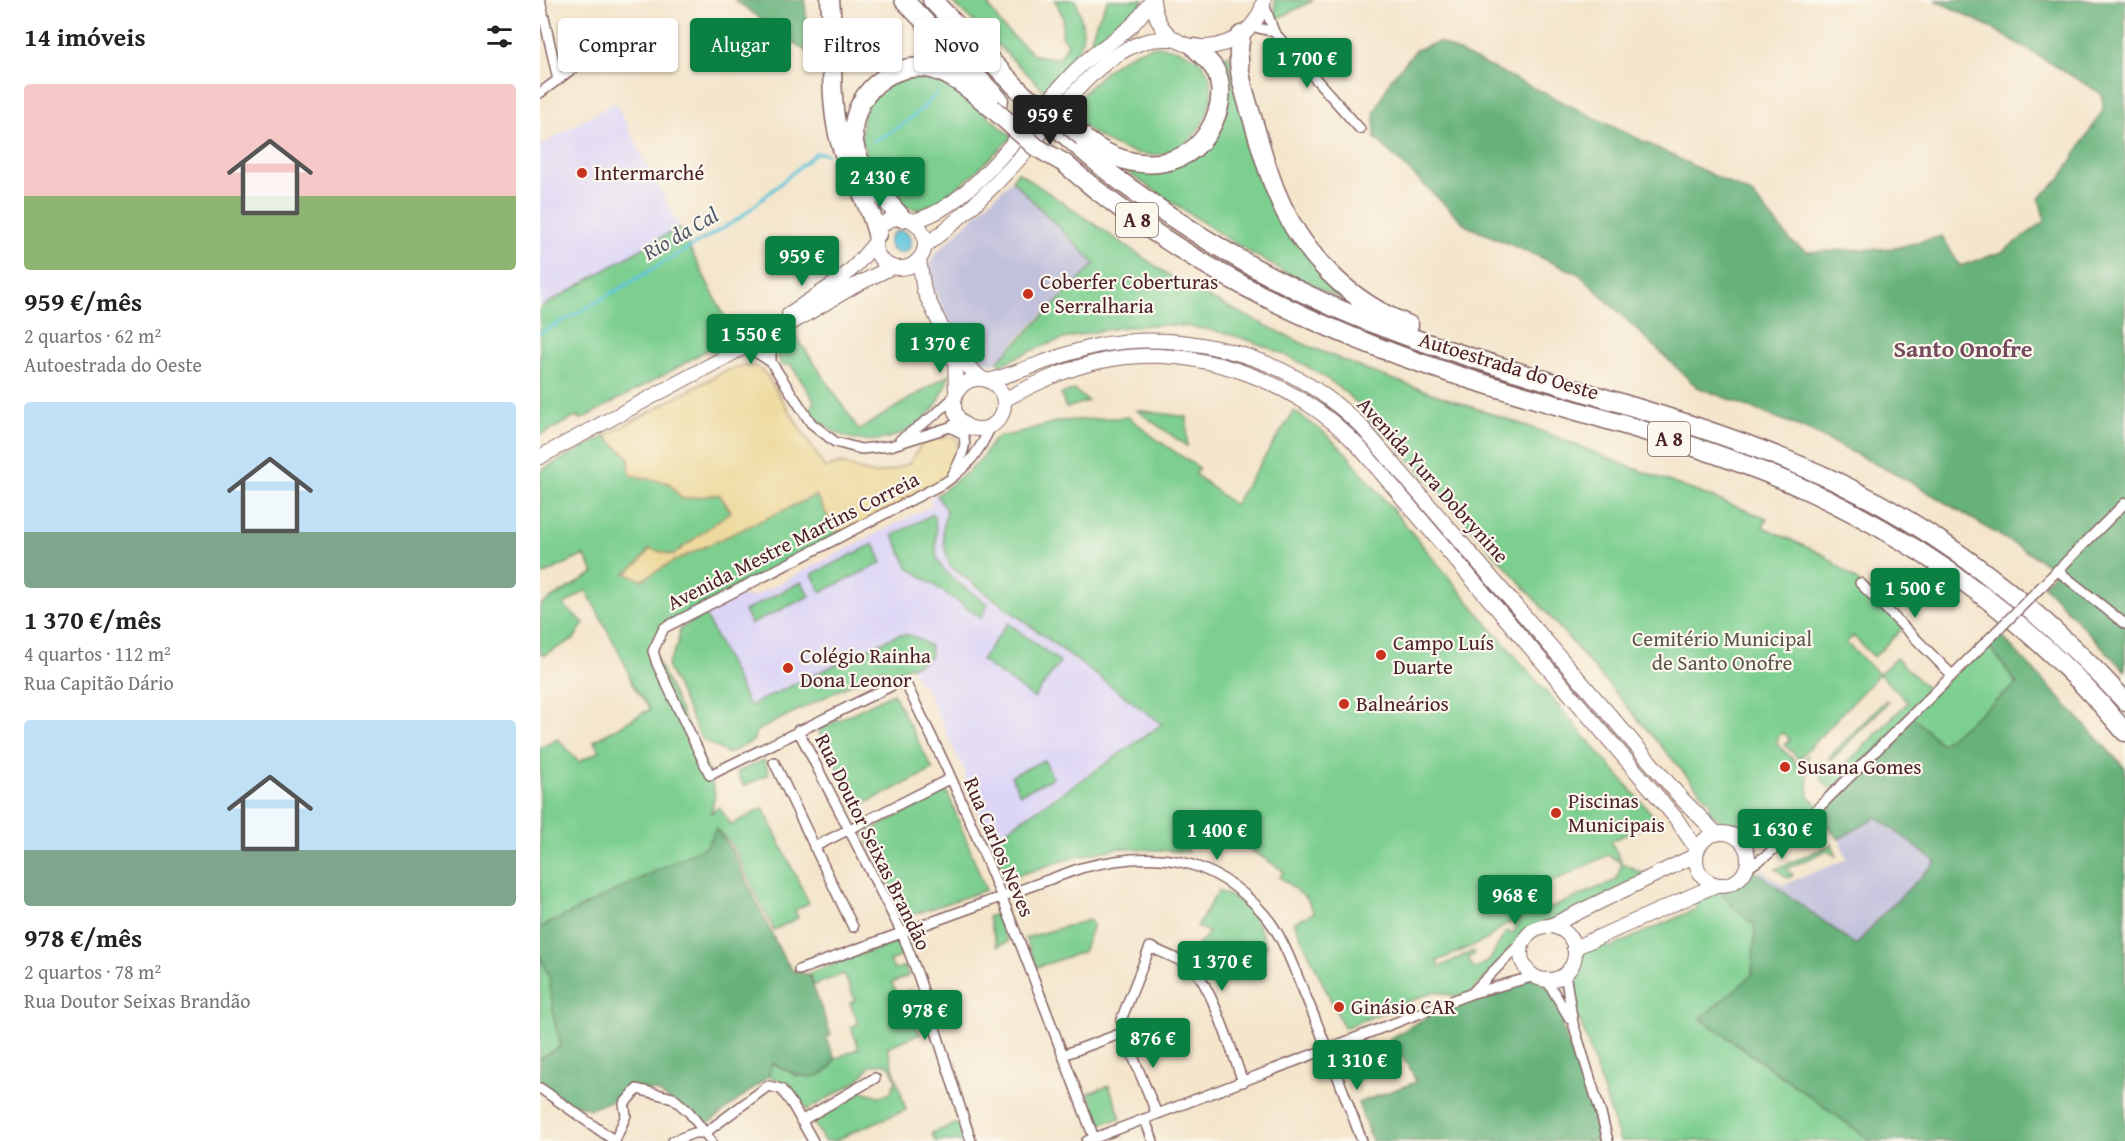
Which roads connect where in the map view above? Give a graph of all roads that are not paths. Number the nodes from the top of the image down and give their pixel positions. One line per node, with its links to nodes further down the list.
1 (540, 0): 12 (street)
2 (830, 0): 18 (highway)
3 (904, 0): 15 (highway, Autoestrada do Oeste / A 8)
4 (932, 0): 14 (highway, Autoestrada do Oeste / A 8)
5 (1153, 0): 9 (main road); 17 (main road)
6 (1264, 2): 7 (main road); 8 (street)
7 (1246, 30): 8 (street); 10 (main road); 26 (highway)
8 (1274, 32): 16 (street)
9 (1175, 39): 10 (main road); 19 (main road)
10 (1195, 48): 14 (highway, bridge)
11 (569, 72): 12 (street)
12 (558, 80): 13 (street)
13 (540, 93)
14 (1024, 96): 26 (highway, Autoestrada do Oeste / A 8, bridge)
15 (995, 104): 17 (highway); 42 (highway, Autoestrada do Oeste / A 8, bridge)
16 (1360, 129)
17 (907, 220): 18 (main road); 19 (main road)
18 (876, 238): 20 (main road); 23 (main road)
19 (922, 253): 20 (main road); 21 (main road)
20 (896, 268): 21 (main road); 22 (main road)
21 (924, 291): 24 (main road)
22 (774, 333): 23 (main road); 25 (street)
23 (746, 346): 25 (street); 33 (main road)
24 (955, 355): 27 (main road); 28 (main road)
25 (771, 362): 32 (street)
26 (1541, 379): 40 (highway, Autoestrada do Oeste / A 8)
27 (985, 380): 28 (main road); 29 (main road); 47 (main road, Avenida Yura Dobrynine)
28 (955, 395): 30 (main road); 32 (street)
29 (1004, 400): 31 (main road); 50 (main road, Avenida Yura Dobrynine)
30 (955, 424): 31 (main road); 32 (street); 34 (street, Avenida Mestre Martins Correia)
31 (992, 426): 34 (street, Avenida Mestre Martins Correia)
32 (890, 446)
33 (540, 457)
34 (946, 482): 41 (street, Avenida Mestre Martins Correia)
35 (2125, 503): 36 (street)
36 (2057, 570): 38 (street); 39 (street, bridge)
37 (1860, 583): 39 (street)
38 (2125, 624)
39 (1952, 675): 45 (street)
40 (2125, 701)
41 (798, 730): 44 (street, Rua Carlos Neves); 46 (street, Rua Doutor Seixas Brandão)
42 (2125, 732)
43 (774, 762): 49 (street)
44 (951, 778): 46 (street); 53 (street, Rua Carlos Neves)
45 (1800, 826): 48 (street); 51 (street)
46 (849, 829): 49 (street); 56 (street, Rua Doutor Seixas Brandão)
47 (1717, 834): 48 (main road); 50 (main road)
48 (1734, 836): 51 (main road)
49 (814, 846): 55 (street)
50 (1697, 853): 52 (main road); 54 (main road)
51 (1746, 869): 52 (main road)
52 (1716, 885): 58 (main road)
53 (1000, 896): 56 (street); 65 (street); 66 (street, Rua Carlos Neves)
54 (1550, 926): 57 (main road); 58 (main road)
55 (853, 927)
56 (902, 933): 59 (street); 79 (street, Rua Doutor Seixas Brandão)
57 (1524, 940): 61 (main road); 62 (street)
58 (1574, 948): 60 (main road)
59 (799, 970)
60 (1565, 973): 61 (main road); 63 (street)
61 (1541, 978): 62 (street); 63 (street)
62 (1470, 994): 65 (street)
63 (1573, 1023): 82 (street)
64 (1125, 1032): 66 (street); 68 (street); 70 (street)
65 (1328, 1050): 68 (street); 81 (street)
66 (1063, 1055): 74 (street, Rua Carlos Neves)
67 (875, 1078): 71 (street)
68 (1243, 1082): 70 (street)
69 (540, 1088): 75 (street)
70 (1157, 1114): 72 (street)
71 (801, 1120): 73 (street); 78 (street)
72 (1145, 1120): 74 (street); 80 (street)
73 (705, 1133): 75 (street); 76 (street); 77 (street)
74 (1090, 1140)
75 (615, 1141)
76 (673, 1141)
77 (711, 1141)
78 (813, 1141)
79 (971, 1141)
80 (1153, 1141)
81 (1362, 1141)
82 (1608, 1141)

